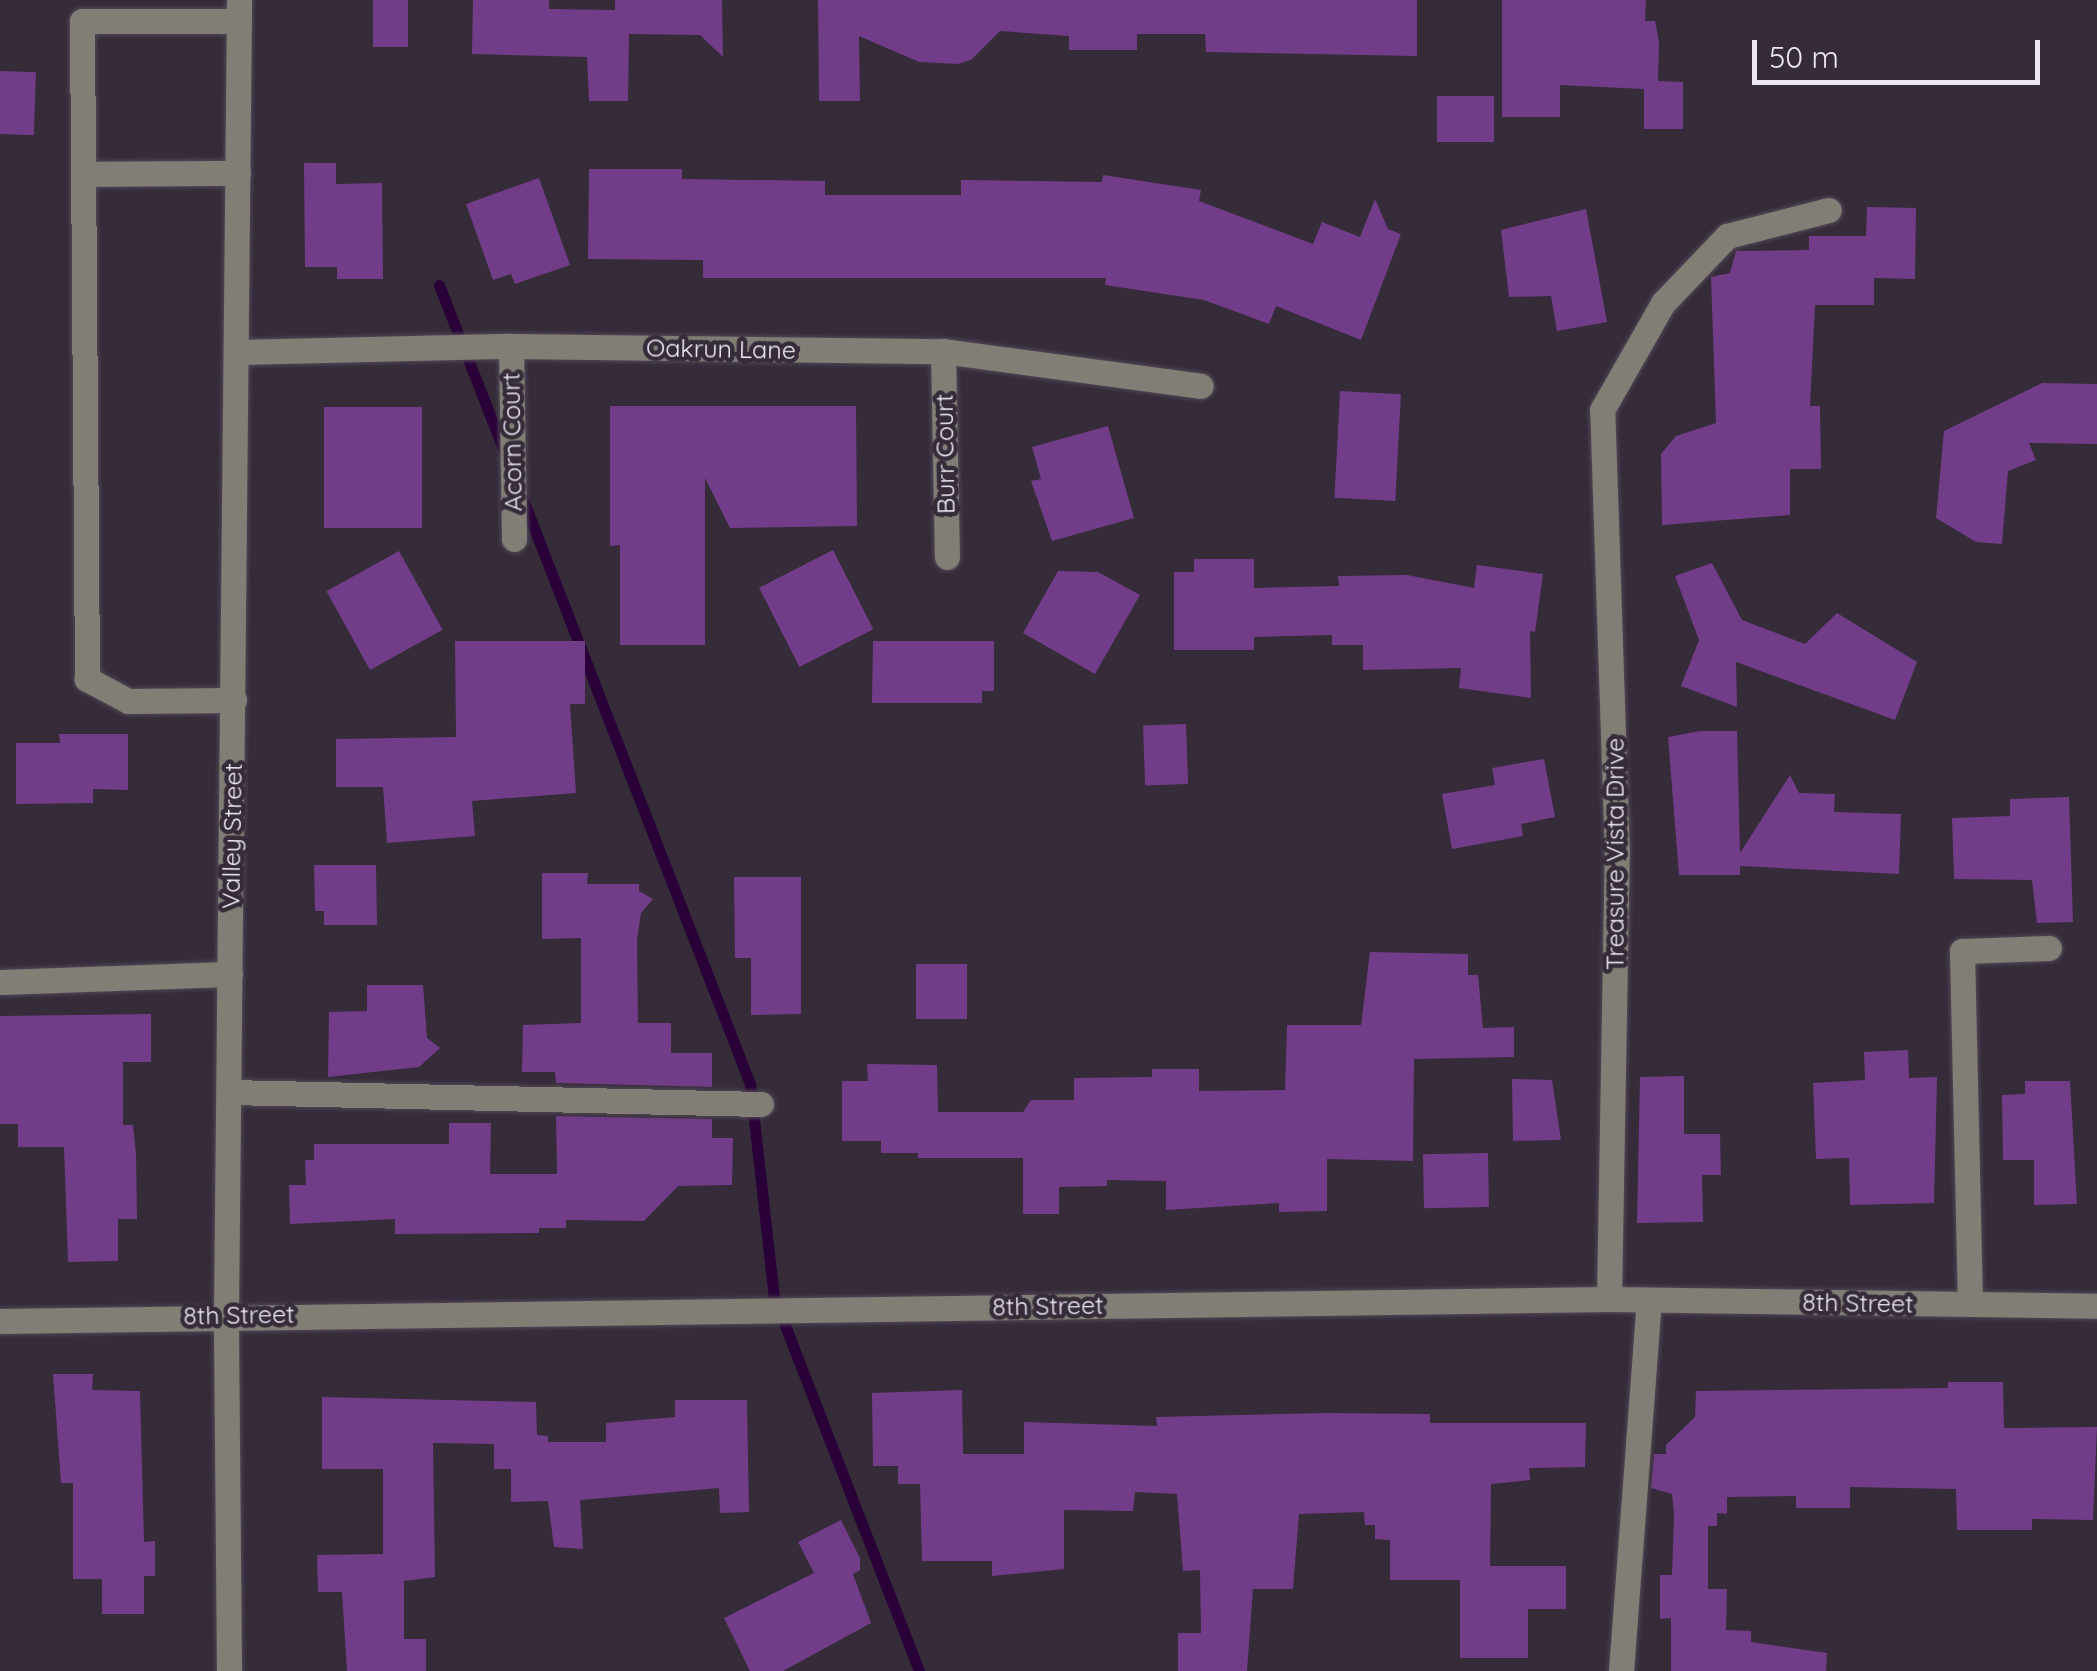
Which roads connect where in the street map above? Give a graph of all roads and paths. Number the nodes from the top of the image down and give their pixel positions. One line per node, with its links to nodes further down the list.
1 (239, 11): 2 (street, Valley Street); 3 (street)
2 (238, 173): 3 (street); 7 (street, Valley Street)
3 (83, 174): 11 (street)
4 (1829, 210): 17 (street, Treasure Vista Drive)
5 (511, 346): 6 (street, Oakrun Lane); 7 (street, Oakrun Lane); 9 (street, Acorn Court)
6 (942, 351): 8 (street, Oakrun Lane); 10 (street, Burr Court)
7 (238, 352): 11 (street, Valley Street)
8 (1202, 386)
9 (514, 539)
10 (947, 557)
11 (234, 700): 13 (street, Valley Street)
12 (2048, 948): 19 (street)
13 (230, 974): 14 (street); 15 (street, Valley Street)
14 (0, 982)
15 (229, 1092): 16 (street); 21 (street, Valley Street)
16 (761, 1104)
17 (1609, 1298): 18 (street, 8th Street); 21 (street, 8th Street)
18 (1649, 1300): 19 (street, 8th Street); 24 (street)
19 (1970, 1304): 20 (street, 8th Street)
20 (2097, 1306)
21 (226, 1315): 22 (street, 8th Street); 23 (street, Valley Street)
22 (0, 1321)
23 (229, 1671)
24 (1621, 1671)

